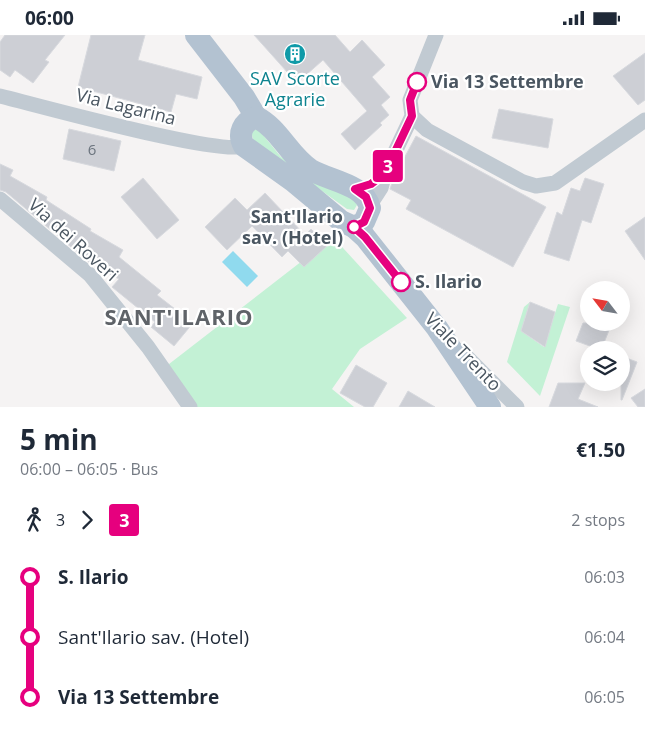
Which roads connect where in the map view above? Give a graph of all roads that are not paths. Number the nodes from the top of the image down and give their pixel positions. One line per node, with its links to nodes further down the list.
1 (196, 35): 5 (main road)
2 (436, 35): 4 (street)
3 (0, 96): 7 (street, Via Lagarina)
4 (412, 116): 6 (street); 8 (street)
5 (256, 117): 7 (main road); 9 (main road)
6 (645, 120)
7 (244, 146): 11 (main road, Viale Trento)
8 (385, 173): 9 (street); 9 (street)
9 (362, 197): 11 (main road)
10 (0, 199): 13 (street, Via dei Roveri)
11 (354, 227): 12 (main road, Viale Trento)
12 (437, 328): 14 (main road); 15 (street, Viale Trento)
13 (190, 407)
14 (490, 407)
15 (517, 407)

